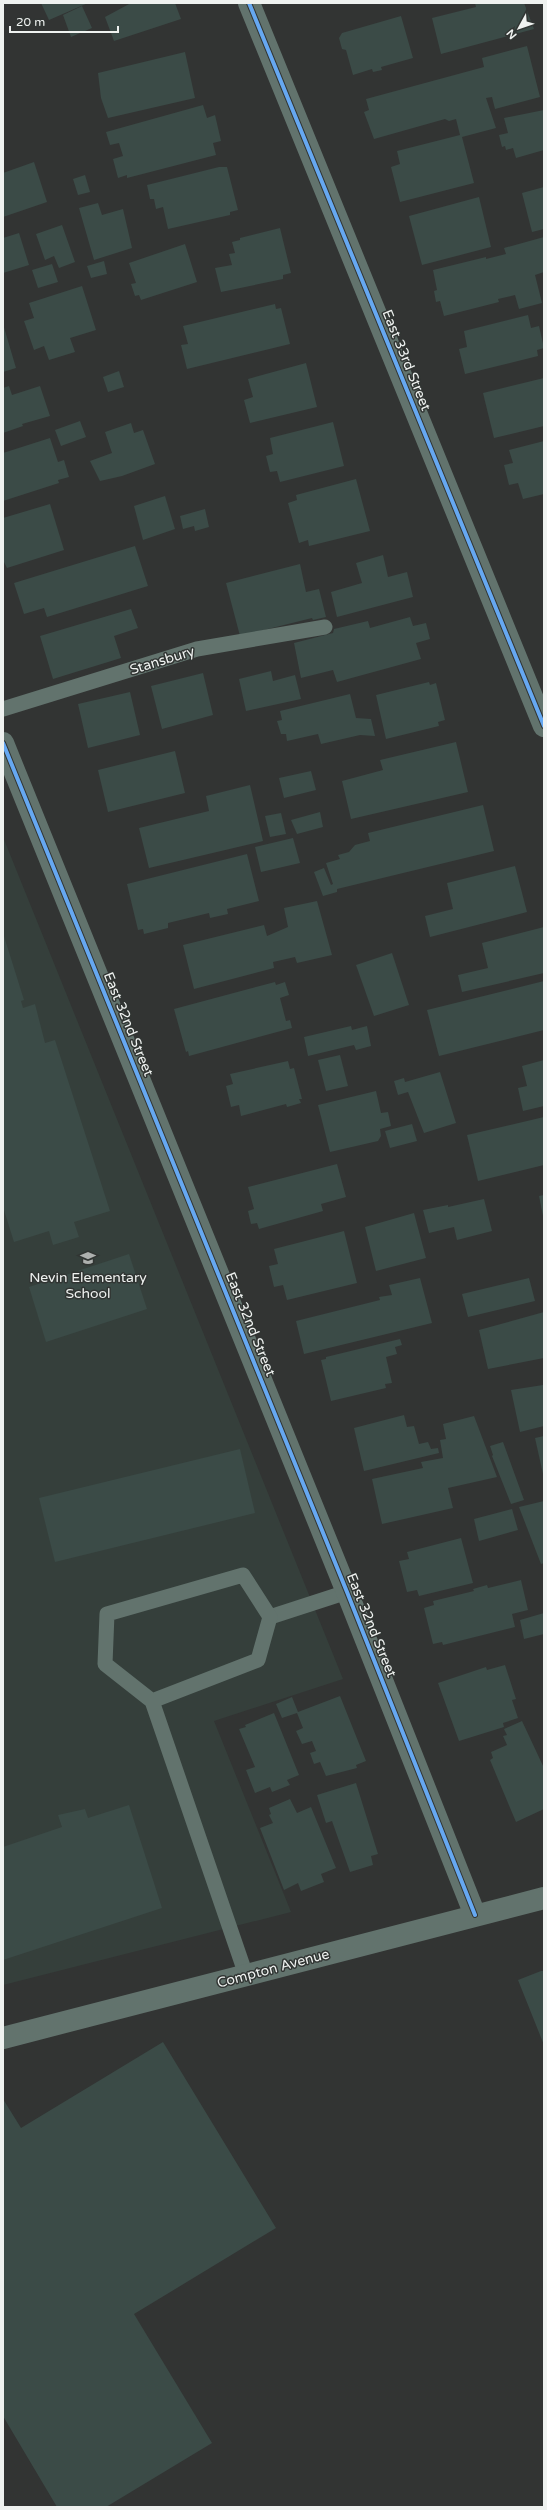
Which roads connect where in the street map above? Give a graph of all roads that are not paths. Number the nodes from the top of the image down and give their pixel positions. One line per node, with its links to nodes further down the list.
1 (249, 3): 4 (street, East 33rd Street)
2 (325, 627): 3 (lane, Stansbury)
3 (3, 709)
4 (544, 726)
5 (3, 743): 6 (street, East 32nd Street)
6 (347, 1592): 7 (lane); 10 (street, East 32nd Street)
7 (270, 1617): 8 (lane); 8 (lane)
8 (152, 1701): 11 (lane)
9 (544, 1898): 10 (street, Compton Avenue)
10 (475, 1915): 11 (street, Compton Avenue)
11 (246, 1975): 12 (street, Compton Avenue)
12 (3, 2038)

